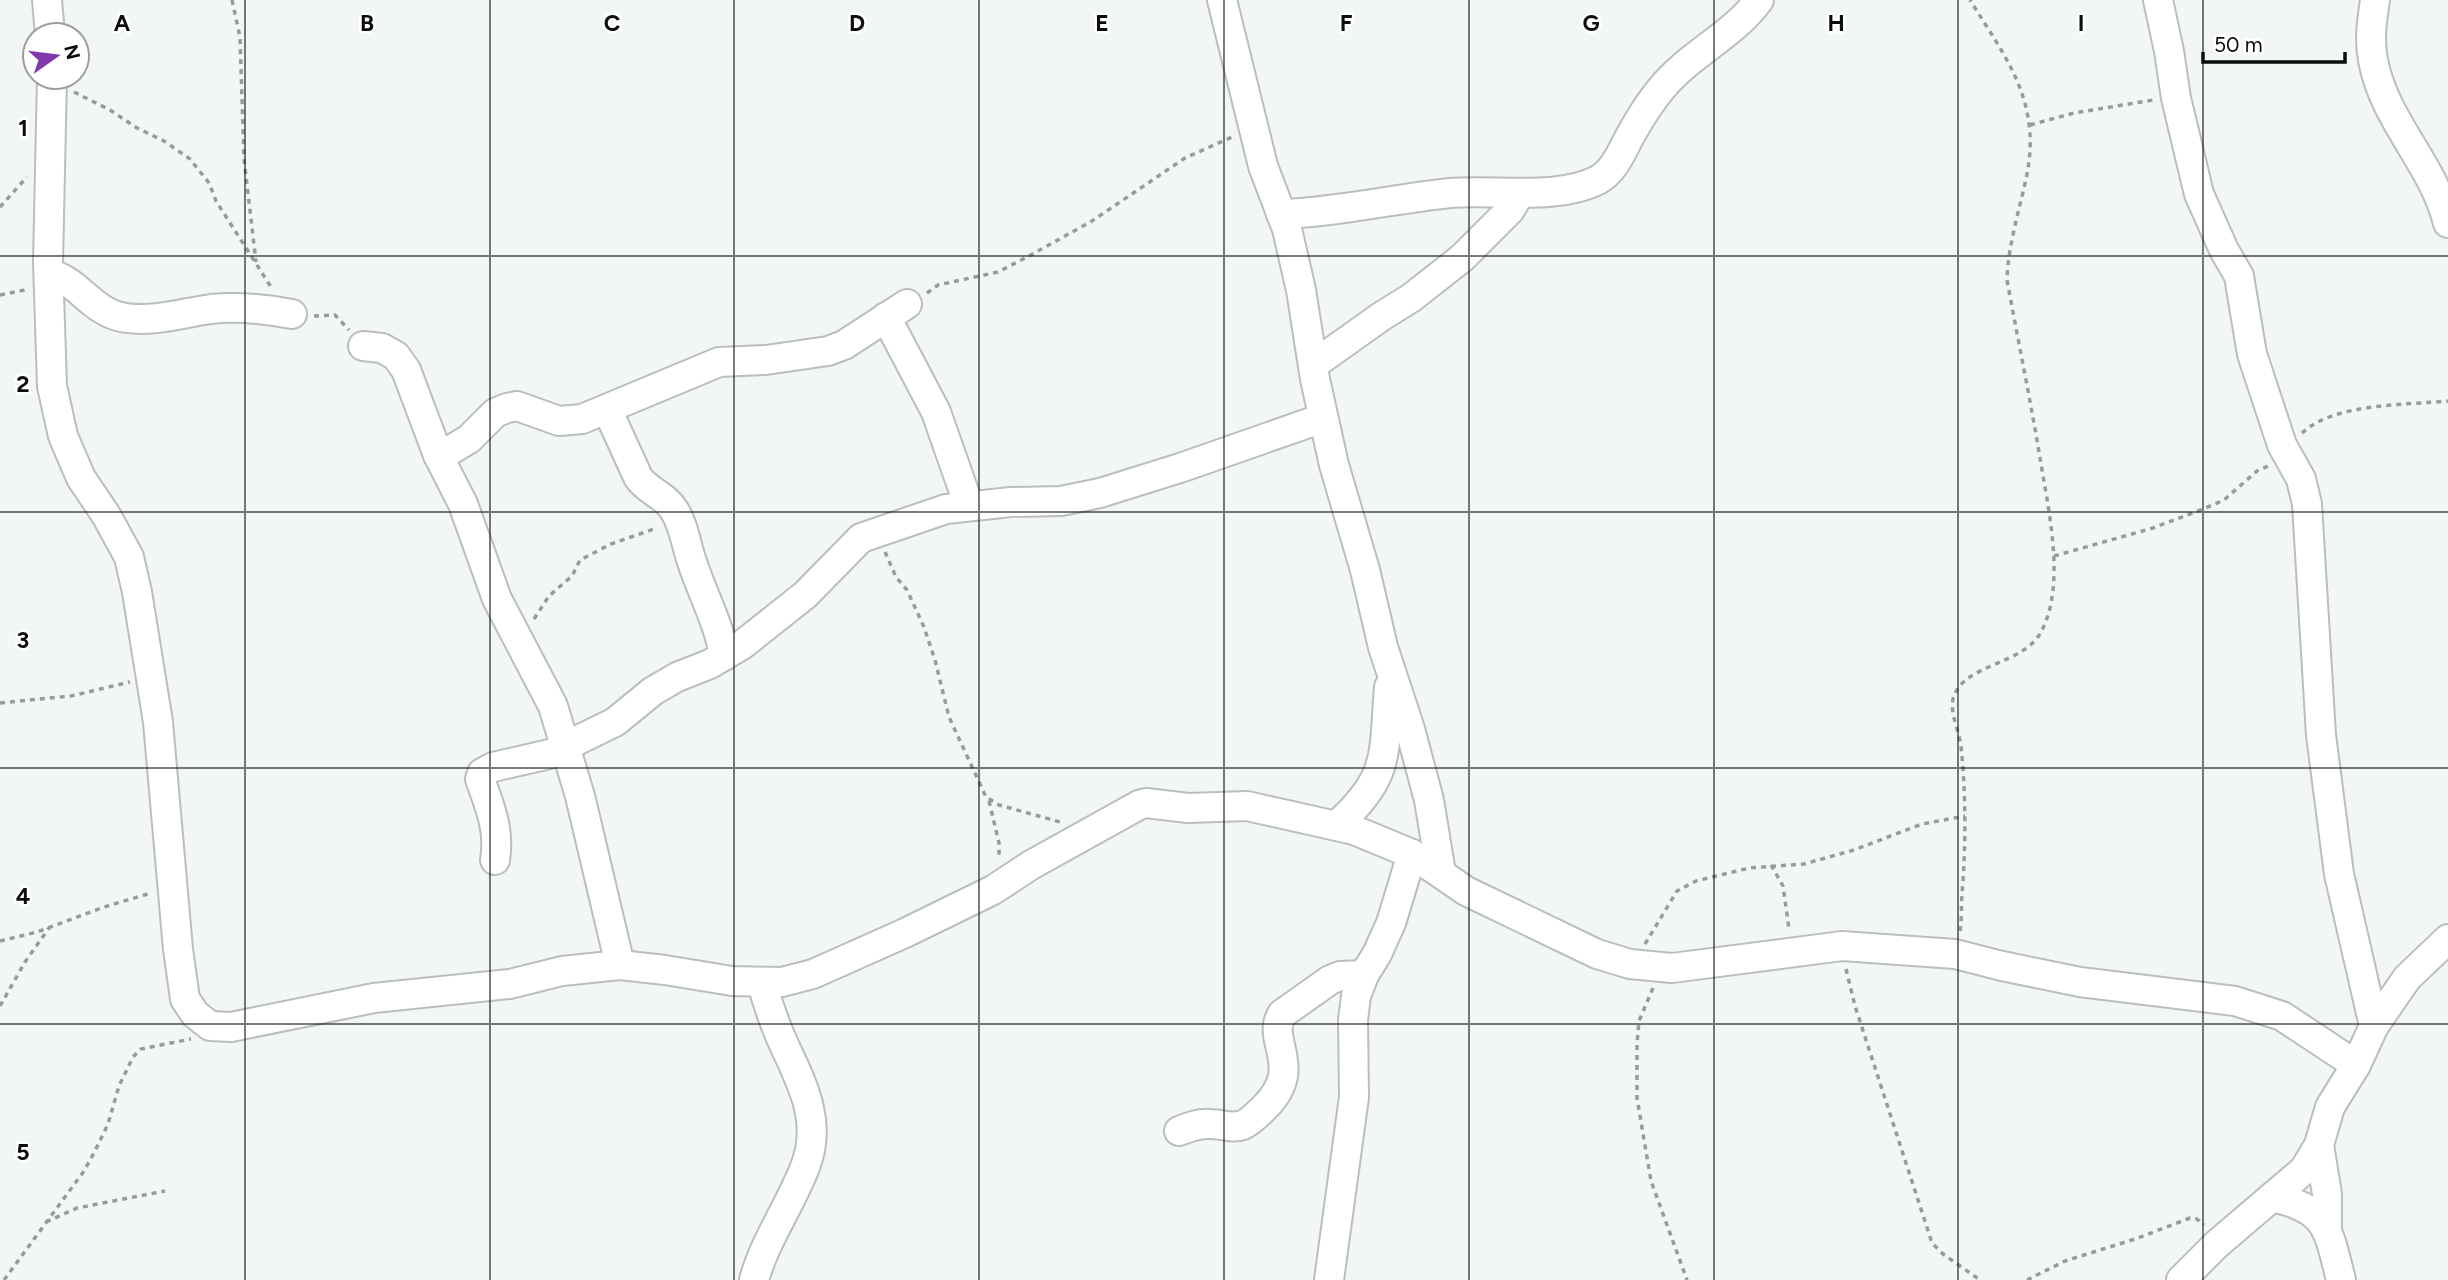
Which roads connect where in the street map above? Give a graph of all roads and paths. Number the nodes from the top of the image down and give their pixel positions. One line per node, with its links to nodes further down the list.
1 (47, 0): 8 (street)
2 (232, 0): 19 (path)
3 (1222, 0): 12 (street)
4 (1759, 0): 15 (street)
5 (1970, 0): 13 (path)
6 (2158, 0): 11 (street)
7 (2375, 0): 18 (street)
8 (49, 21)
9 (52, 91): 14 (street)
10 (75, 91): 19 (path)
11 (2176, 98): 13 (path); 29 (street)
12 (1253, 124): 17 (street); 21 (path)
13 (2030, 125): 33 (path)
14 (50, 158): 16 (path); 20 (street)
15 (1520, 193): 17 (street); 24 (street)
16 (0, 207)
17 (1281, 214): 24 (street)
18 (2448, 223)
19 (257, 265): 22 (path)
20 (48, 274): 22 (street); 36 (street)
21 (896, 310): 26 (street); 30 (street)
22 (292, 314): 23 (path)
23 (363, 346): 28 (street)
24 (1313, 365): 27 (street)
25 (2448, 401): 29 (path)
26 (607, 409): 28 (street); 31 (street)
27 (1323, 418): 30 (street); 37 (street)
28 (438, 455): 34 (street)
29 (2287, 455): 33 (path); 63 (street)
30 (969, 506): 32 (street)
31 (680, 522): 34 (path); 35 (street)
32 (874, 532): 35 (street); 40 (path)
33 (2054, 556): 41 (path)
34 (517, 639): 39 (street)
35 (724, 656): 39 (street)
36 (150, 670): 38 (path); 49 (street)
37 (1391, 670): 42 (street); 47 (street)
38 (0, 703)
39 (567, 748): 45 (street); 57 (street)
40 (988, 799): 43 (path); 48 (path)
41 (1965, 816): 46 (path); 55 (path)
42 (1337, 825): 43 (street); 44 (street)
43 (1091, 830): 48 (street)
44 (1412, 854): 47 (street); 59 (street)
45 (495, 860)
46 (1771, 865): 51 (path); 56 (path)
47 (1441, 873): 56 (street)
48 (993, 890): 60 (street)
49 (174, 912): 50 (path); 62 (street)
50 (49, 928): 53 (path); 61 (path)
51 (1790, 933)
52 (2448, 939): 63 (street)
53 (0, 941)
54 (1842, 946): 55 (street); 58 (street); 78 (path)
55 (1955, 954): 64 (street)
56 (1630, 964): 58 (street)
57 (621, 965): 60 (street); 62 (street)
58 (1672, 968): 77 (path)
59 (1364, 975): 67 (street); 76 (street)
60 (762, 982): 75 (street)
61 (0, 1006)
62 (210, 1026): 71 (path)
63 (2374, 1026): 65 (street)
64 (2322, 1041): 65 (street); 66 (street)
65 (2356, 1065): 66 (street)
66 (2330, 1107): 68 (street)
67 (1179, 1131)
68 (2319, 1145): 70 (street); 72 (street)
69 (165, 1191): 71 (path)
70 (2272, 1197): 72 (street); 73 (street)
71 (44, 1223): 74 (path)
72 (2327, 1229): 81 (street)
73 (2217, 1244): 79 (path); 80 (street)
74 (4, 1280)
75 (754, 1280)
76 (1329, 1280)
77 (1687, 1280)
78 (1980, 1280)
79 (2027, 1280)
80 (2181, 1280)
81 (2341, 1280)

